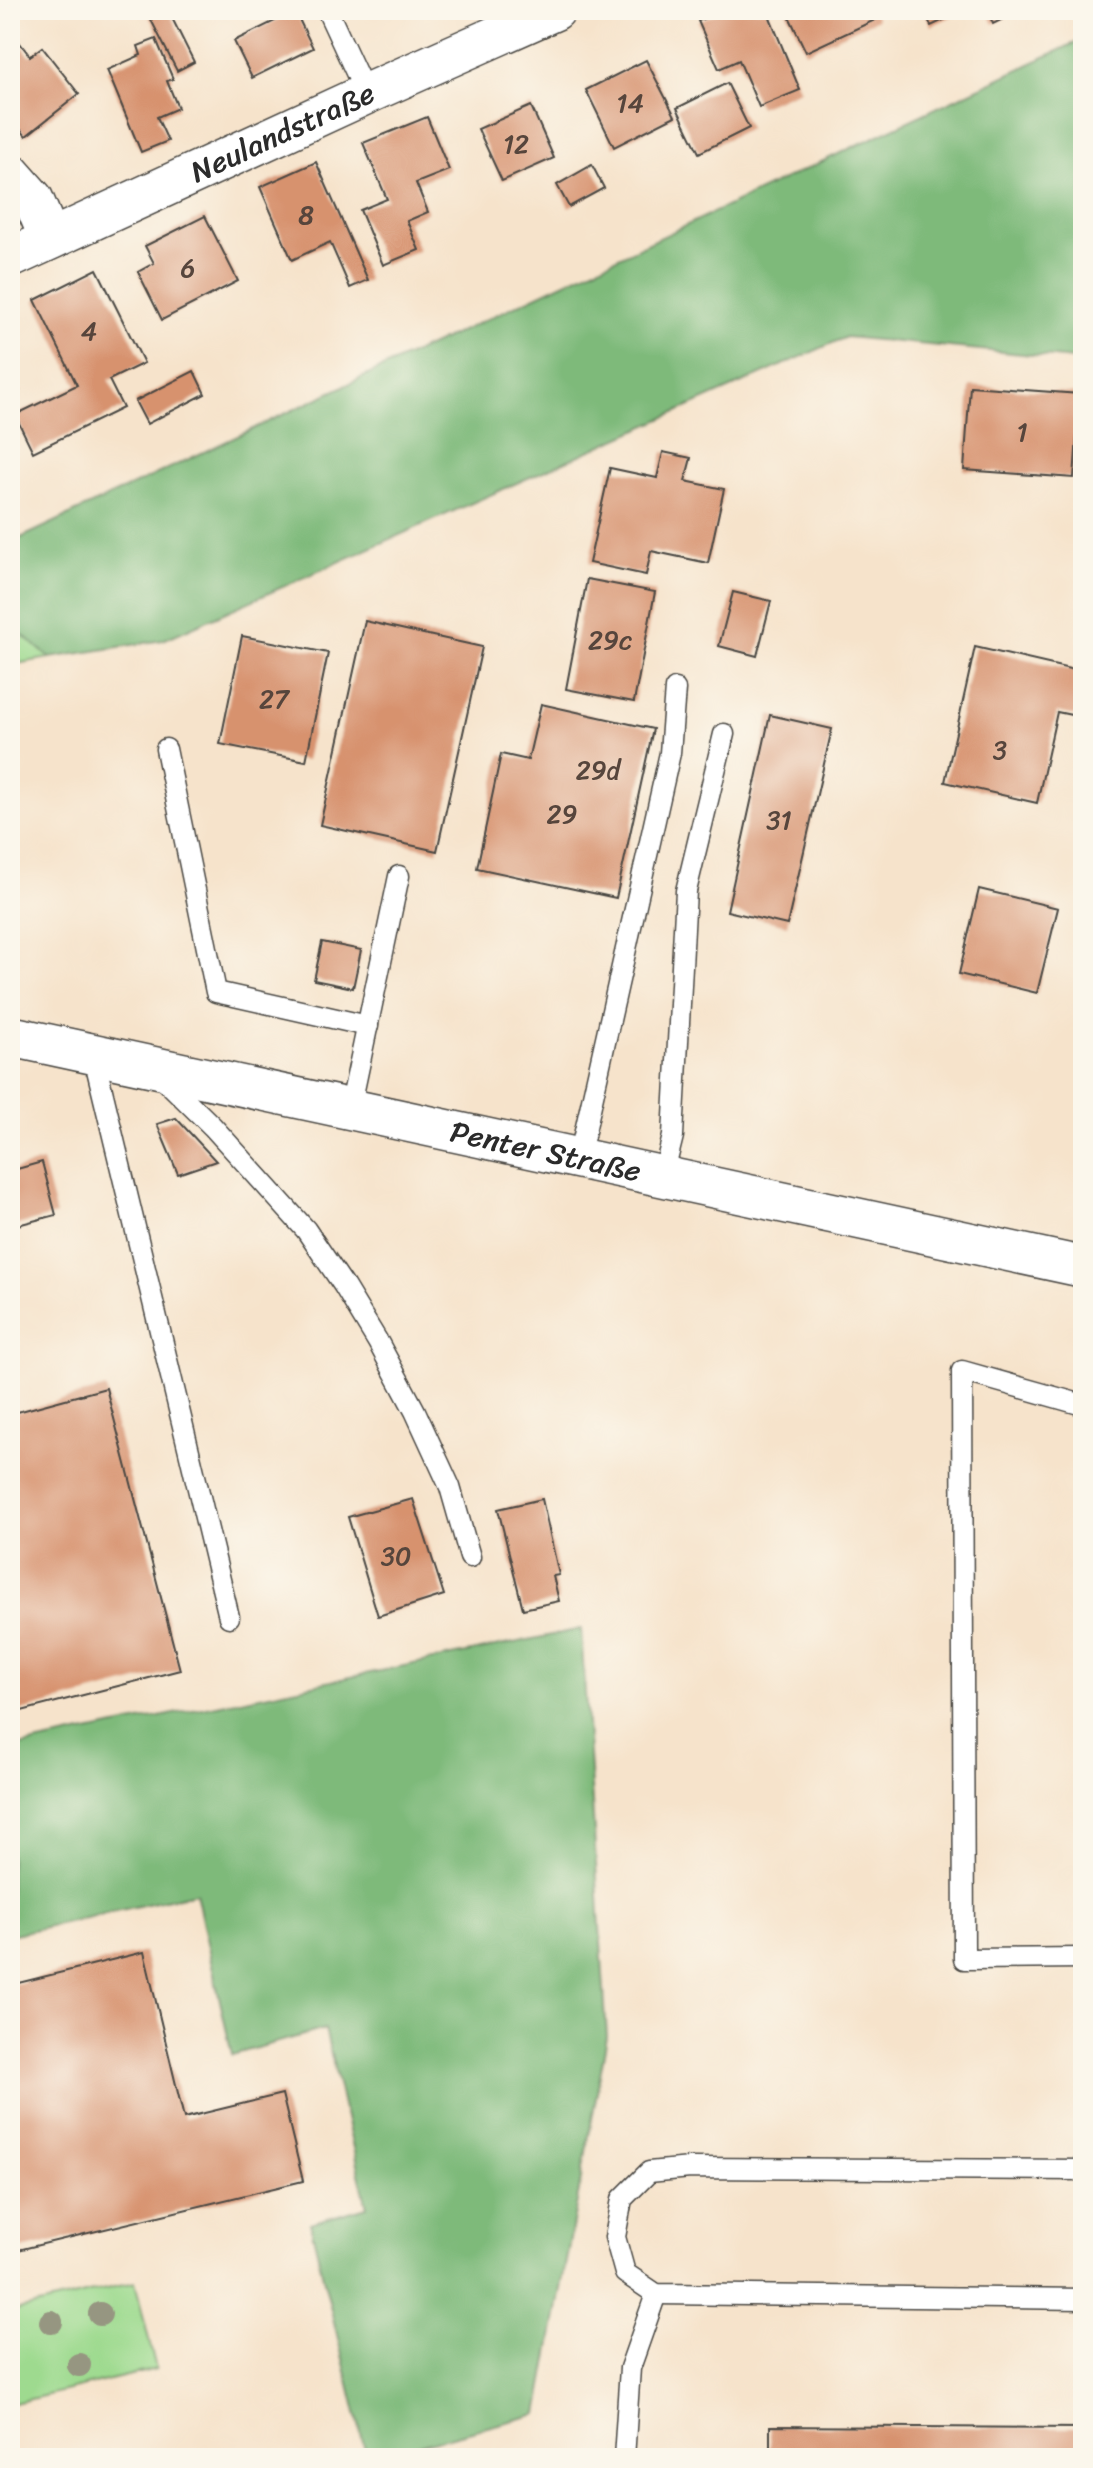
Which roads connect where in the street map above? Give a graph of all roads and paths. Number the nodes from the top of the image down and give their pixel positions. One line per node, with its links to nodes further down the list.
1 (327, 10): 3 (lane)
2 (555, 10): 3 (street, Neulandstraße)
3 (366, 94): 5 (street, Neulandstraße)
4 (10, 173): 5 (street)
5 (50, 239): 6 (street, Neulandstraße)
6 (10, 258)
7 (675, 689): 16 (lane)
8 (724, 734): 17 (lane)
9 (166, 749): 11 (lane)
10 (399, 876): 11 (lane)
11 (368, 1026): 15 (lane)
12 (10, 1036): 13 (street, Penter Straße)
13 (93, 1053): 14 (street, Penter Straße); 21 (lane)
14 (150, 1066): 15 (street, Penter Straße); 20 (lane)
15 (350, 1109): 16 (street, Penter Straße)
16 (579, 1158): 17 (street, Penter Straße)
17 (663, 1176): 18 (street, Penter Straße)
18 (1082, 1257)
19 (1083, 1405): 22 (lane)
20 (470, 1557)
21 (229, 1617)
22 (1083, 1958)
23 (1083, 2170): 24 (lane)
24 (656, 2294): 25 (lane); 26 (lane)
25 (1083, 2299)
26 (624, 2458)

